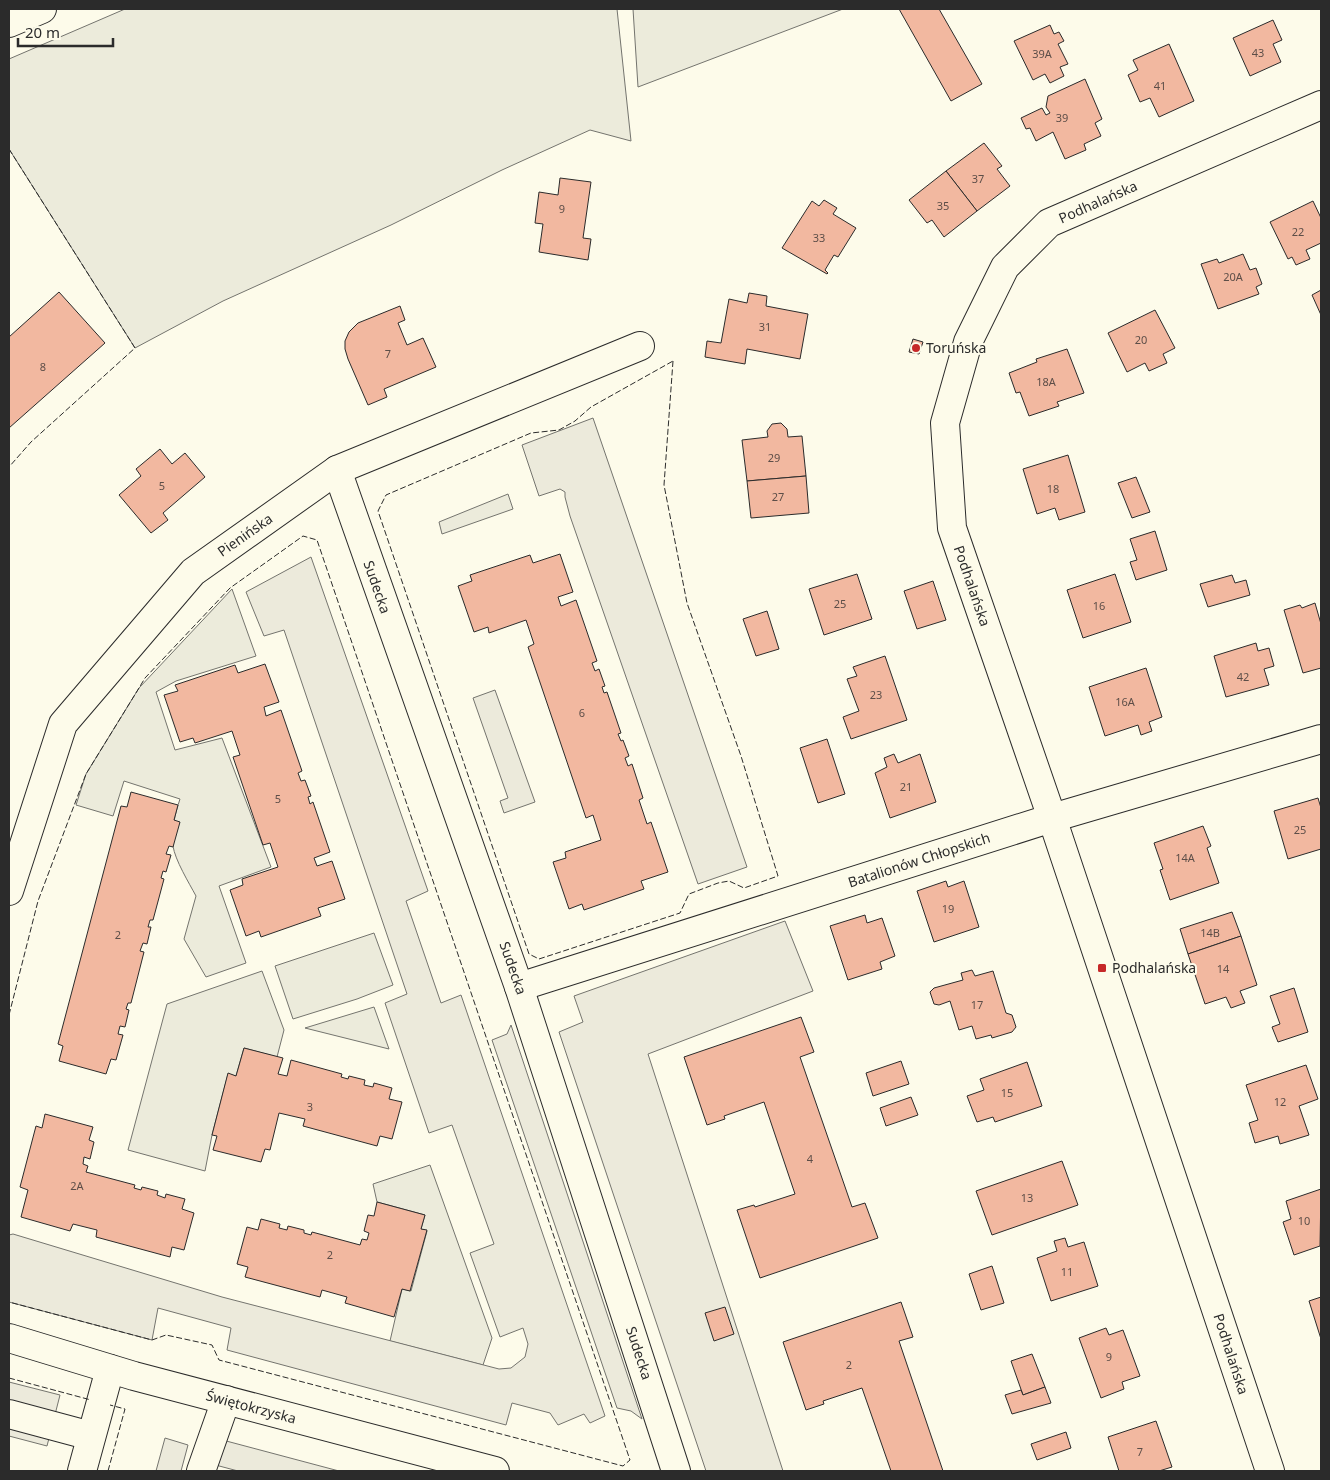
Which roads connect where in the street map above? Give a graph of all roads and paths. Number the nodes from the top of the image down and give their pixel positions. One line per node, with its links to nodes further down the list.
1 (42, 9): 2 (street)
2 (9, 23)
3 (1321, 105): 7 (street, Podhalańska)
4 (640, 346): 5 (street, Pienińska)
5 (337, 470): 8 (street, Pienińska); 9 (street, Sudecka)
6 (1321, 739): 7 (street, Batalionów Chłopskich)
7 (1052, 818): 9 (street, Batalionów Chłopskich); 19 (street, Podhalańska)
8 (9, 891)
9 (519, 987): 18 (street, Sudecka)
10 (9, 1338): 11 (street, Świętokrzyska)
11 (110, 1369): 12 (street, Świętokrzyska); 14 (street)
12 (226, 1400): 16 (street); 17 (street, Świętokrzyska)
13 (9, 1414): 14 (street)
14 (91, 1436): 15 (street)
15 (82, 1471)
16 (201, 1471)
17 (495, 1471)
18 (676, 1471)
19 (1270, 1471)

